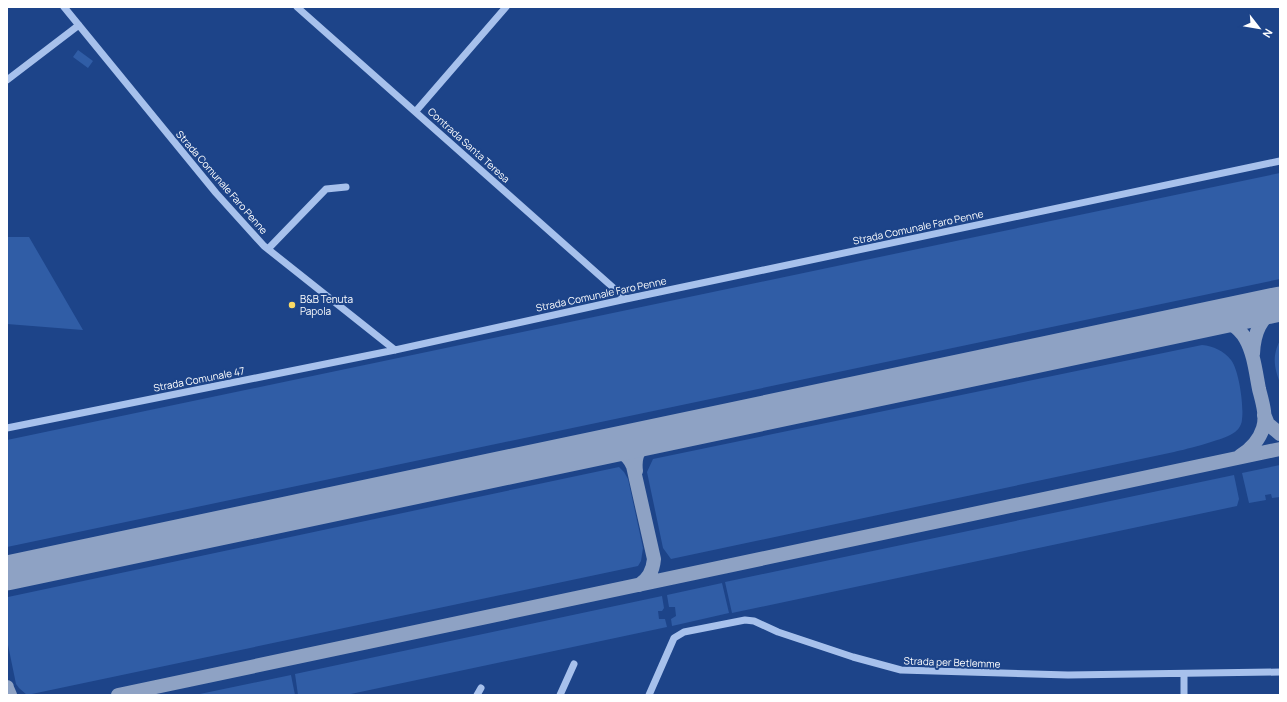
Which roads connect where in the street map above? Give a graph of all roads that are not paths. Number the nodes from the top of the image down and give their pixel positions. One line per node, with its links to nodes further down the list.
1 (64, 7): 4 (street, Strada Comunale Faro Penne)
2 (298, 7): 6 (street, Contrada Santa Teresa)
3 (506, 7): 6 (street)
4 (79, 25): 5 (street); 9 (street, Strada Comunale Faro Penne)
5 (7, 80)
6 (416, 111): 10 (street, Contrada Santa Teresa)
7 (1280, 160): 10 (street, Strada Comunale Faro Penne)
8 (346, 187): 9 (street)
9 (268, 250): 11 (street, Strada Comunale Faro Penne)
10 (626, 299): 11 (street, Strada Comunale Faro Penne)
11 (394, 350): 12 (street, Strada Comunale 47)
12 (7, 428)
13 (574, 664): 18 (street)
14 (1280, 672): 15 (street, Strada per Betlemme)
15 (1184, 674): 19 (street, Strada per Betlemme); 20 (street)
16 (481, 688): 17 (street)
17 (477, 695)
18 (560, 695)
19 (649, 695)
20 (1184, 695)

